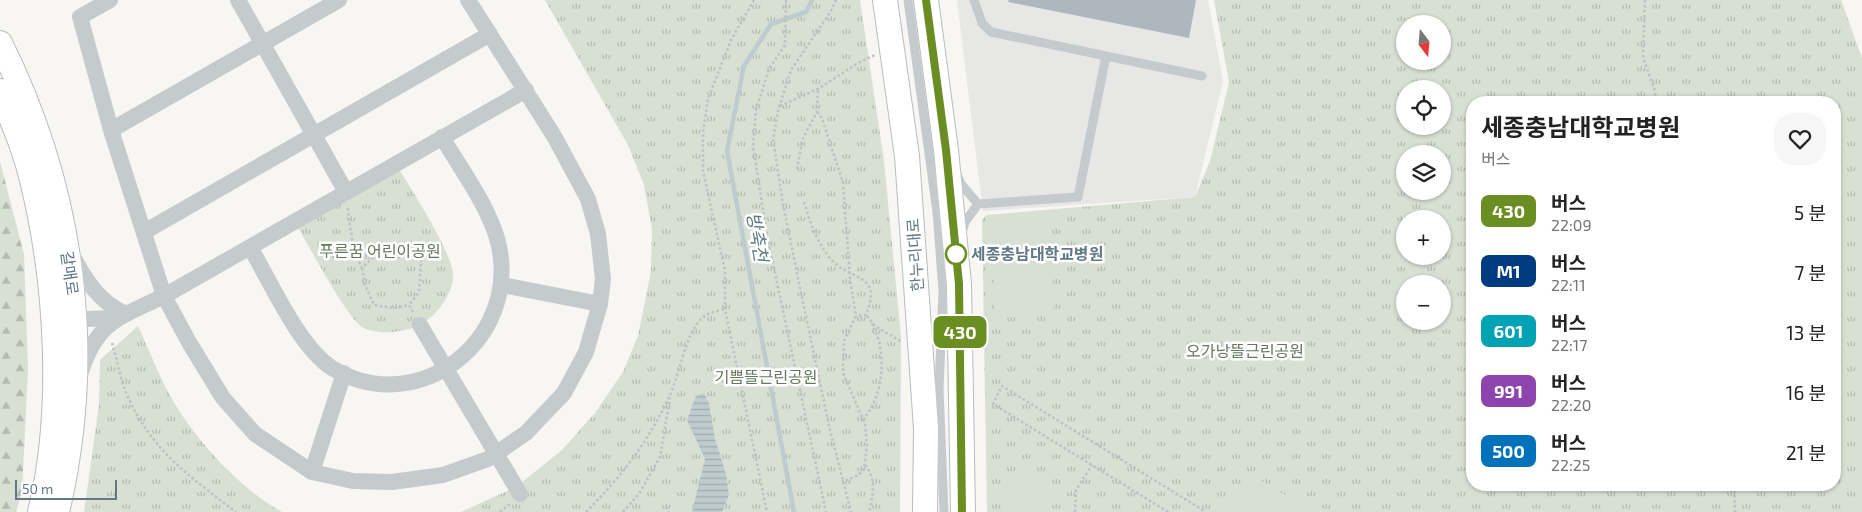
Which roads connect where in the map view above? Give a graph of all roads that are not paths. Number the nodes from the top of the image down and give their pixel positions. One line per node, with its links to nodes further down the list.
1 (110, 0): 16 (street)
2 (238, 0): 11 (street)
3 (339, 0): 11 (street)
4 (468, 0): 9 (street)
5 (884, 0): 41 (street, 한누리대로)
6 (908, 0): 42 (lane)
7 (926, 0): 19 (street)
8 (974, 0): 12 (lane)
9 (490, 34): 14 (street); 17 (street)
10 (0, 43): 23 (street, 갈매로)
11 (262, 43): 16 (street); 17 (street)
12 (1106, 56): 13 (lane); 21 (lane)
13 (1202, 76)
14 (526, 90): 18 (street); 28 (street)
15 (0, 91): 30 (street, 갈매로)
16 (111, 130): 22 (street)
17 (314, 135): 20 (street); 22 (street)
18 (442, 137): 20 (street); 26 (street)
19 (946, 150): 21 (lane); 25 (street)
20 (346, 192): 24 (street)
21 (978, 204): 25 (lane)
22 (144, 232): 27 (street)
23 (66, 242): 29 (street); 31 (street, 갈매로)
24 (250, 247): 27 (street); 34 (street)
25 (956, 256): 43 (street)
26 (502, 285): 28 (street); 33 (street)
27 (164, 296): 29 (street); 37 (street)
28 (600, 304): 36 (street)
29 (126, 314): 31 (street); 35 (street)
30 (52, 320): 31 (street); 39 (street, 갈매로)
31 (76, 320): 35 (street, 갈매로)
32 (420, 325): 33 (street)
33 (446, 369): 34 (street); 36 (street)
34 (344, 373): 37 (street)
35 (76, 388): 40 (street, 갈매로)
36 (496, 453): 37 (street); 38 (street)
37 (312, 472)
38 (520, 494)
39 (40, 512)
40 (57, 512)
41 (925, 512)
42 (944, 512)
43 (962, 512)

